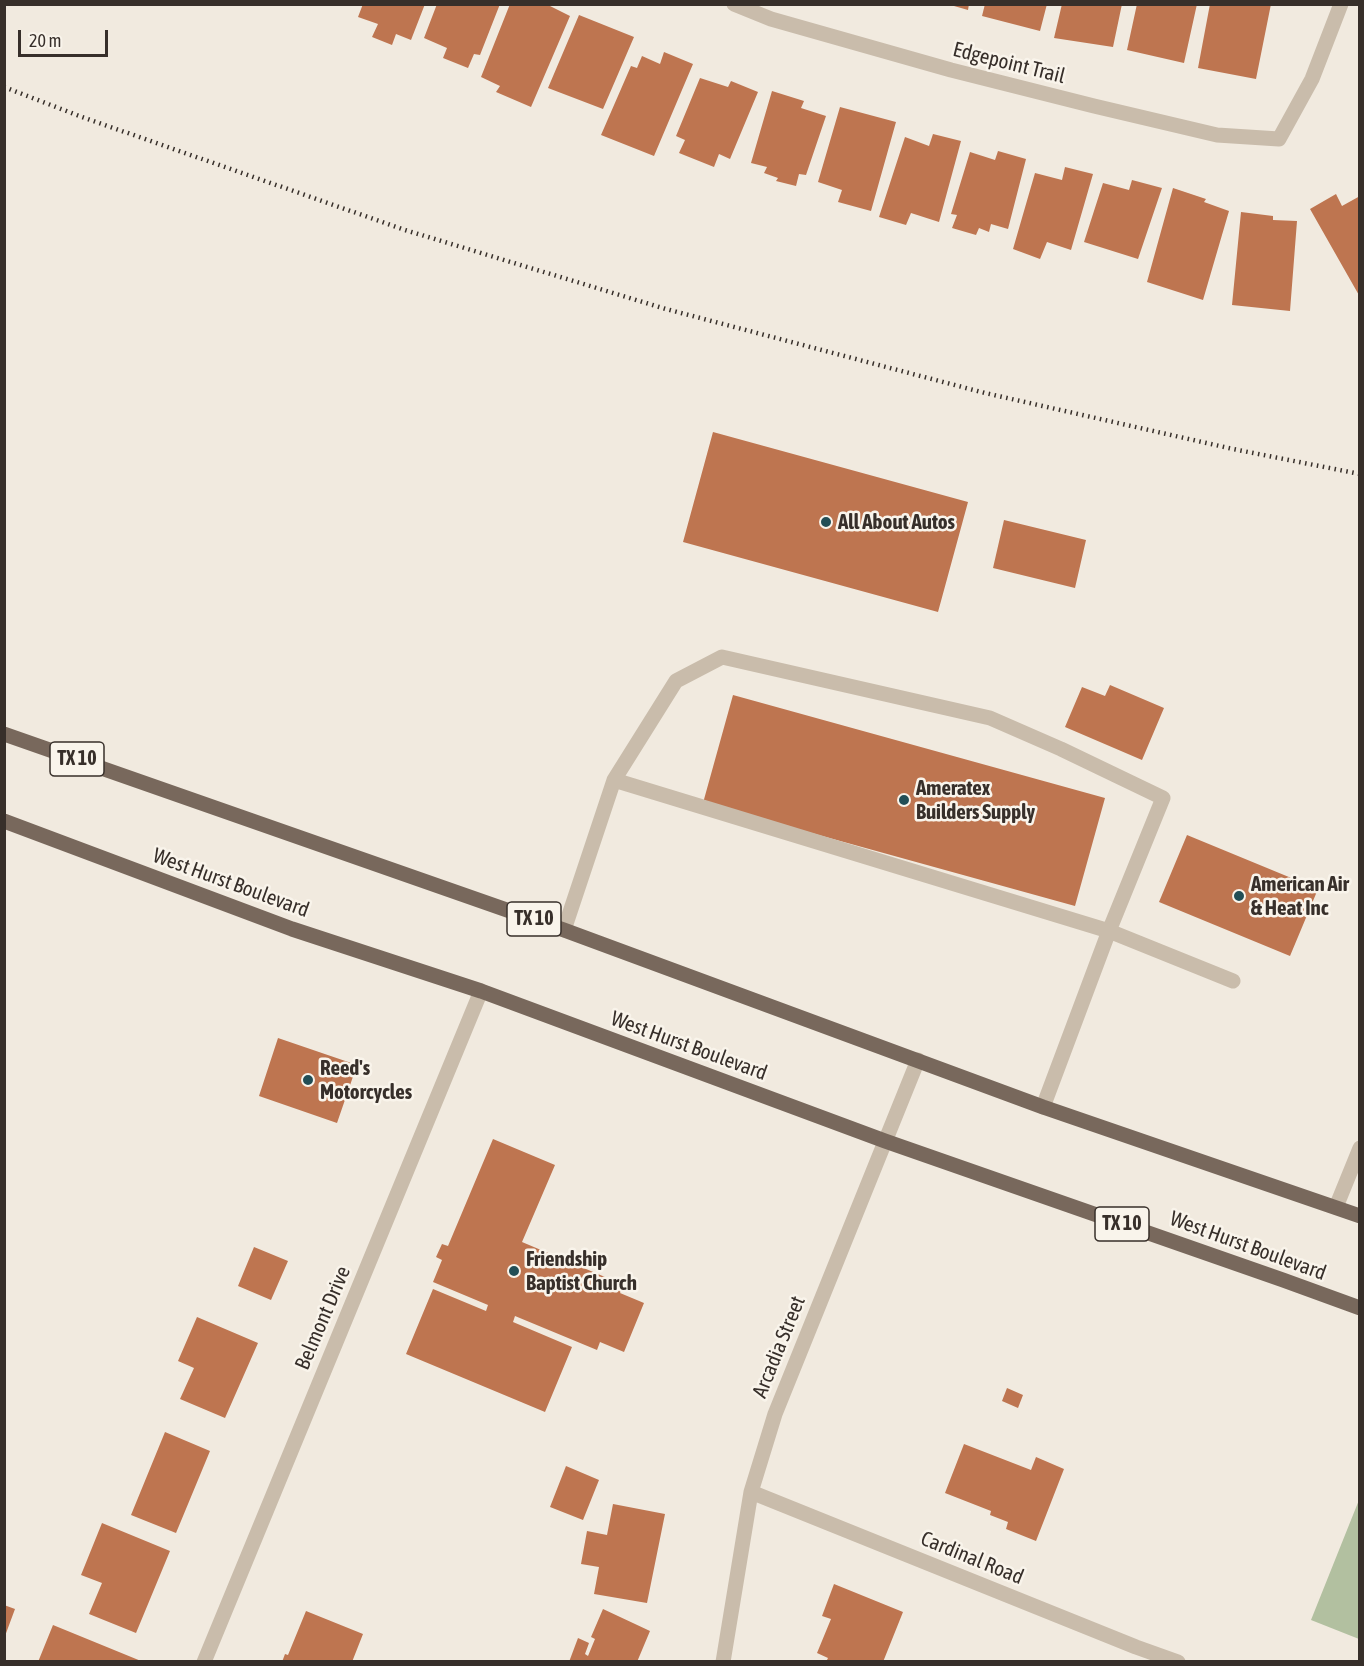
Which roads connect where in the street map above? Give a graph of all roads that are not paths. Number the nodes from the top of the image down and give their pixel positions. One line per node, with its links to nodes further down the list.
1 (734, 4): 2 (street, Edgepoint Trail)
2 (1341, 4)
3 (4, 734): 6 (main road, TX 10)
4 (614, 780): 6 (street); 7 (street); 7 (street)
5 (4, 820): 9 (main road, West Hurst Boulevard / TX 10)
6 (564, 930): 10 (main road, TX 10)
7 (1108, 931): 8 (street); 11 (street)
8 (1233, 981)
9 (481, 991): 12 (main road, West Hurst Boulevard / TX 10); 18 (street, Belmont Drive)
10 (918, 1060): 11 (main road, TX 10); 12 (street, Arcadia Street)
11 (1043, 1107): 14 (main road, TX 10)
12 (885, 1141): 16 (main road, West Hurst Boulevard / TX 10); 17 (street, Arcadia Street)
13 (1359, 1148): 14 (street)
14 (1336, 1207): 15 (main road, TX 10)
15 (1359, 1216)
16 (1359, 1308)
17 (751, 1492): 19 (street, Arcadia Street); 20 (street, Cardinal Road)
18 (204, 1662)
19 (723, 1662)
20 (1178, 1662)

